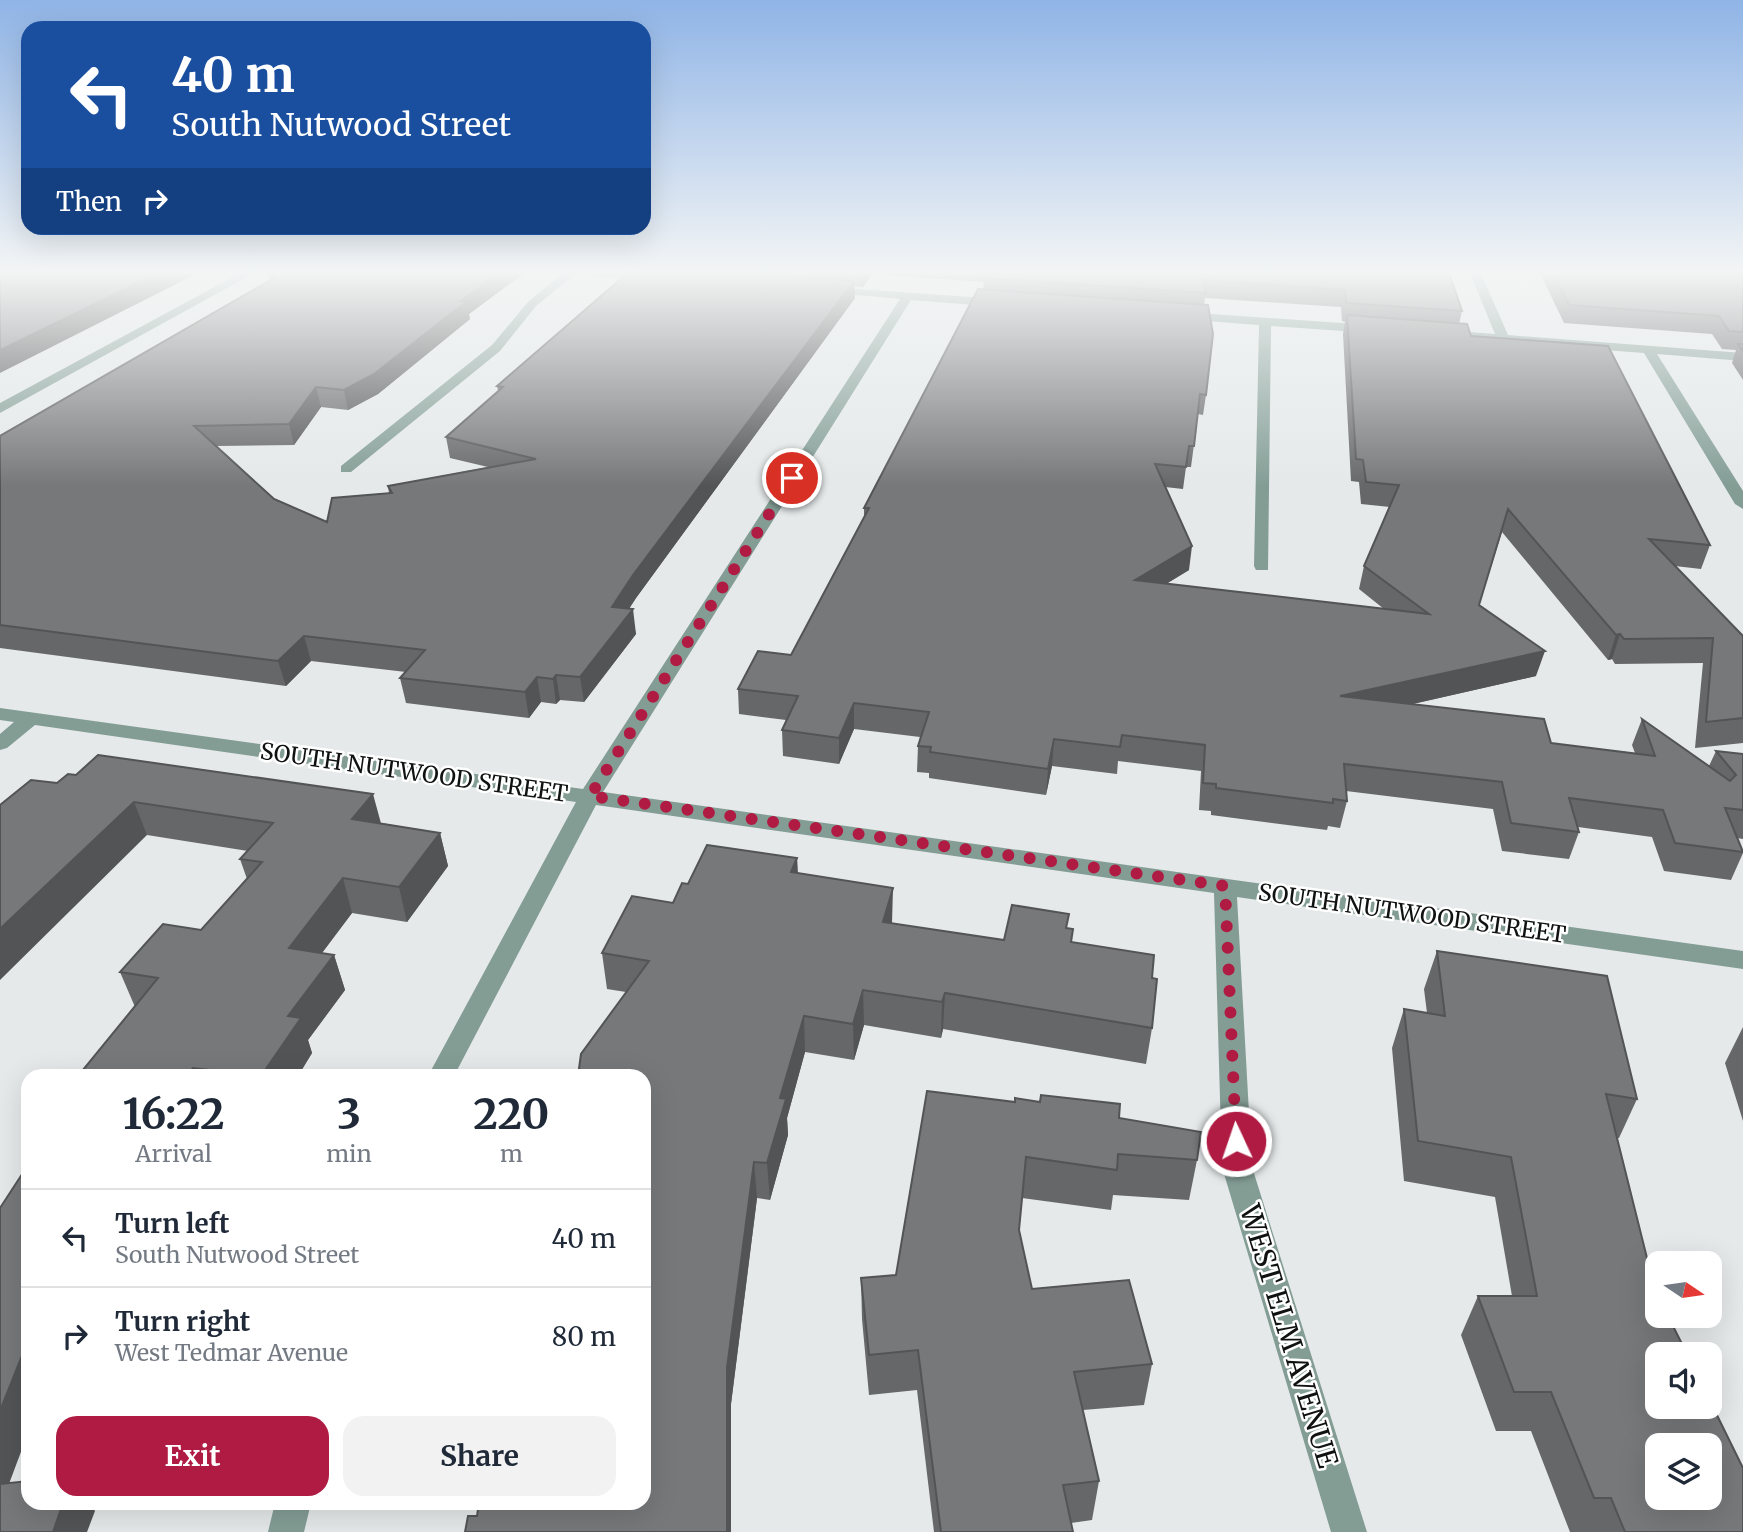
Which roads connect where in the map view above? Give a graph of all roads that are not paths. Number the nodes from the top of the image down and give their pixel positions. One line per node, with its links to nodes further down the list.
1 (122, 342): 8 (street)
2 (501, 342): 9 (street)
3 (878, 342): 15 (street)
4 (1265, 342): 11 (street)
5 (1557, 342): 6 (street)
6 (1648, 350): 7 (street); 10 (street)
7 (1743, 357)
8 (0, 409)
9 (346, 469)
10 (1743, 504)
11 (1262, 566)
12 (0, 714): 13 (street, SOUTH NUTWOOD STREET)
13 (31, 718): 14 (street); 15 (street, SOUTH NUTWOOD STREET)
14 (0, 744)
15 (590, 796): 16 (street, SOUTH NUTWOOD STREET); 18 (street)
16 (1225, 886): 17 (street, SOUTH NUTWOOD STREET); 21 (street, WEST ELM AVENUE)
17 (1743, 960)
18 (445, 1069)
19 (291, 1510): 20 (street)
20 (286, 1532)
21 (1349, 1532)

